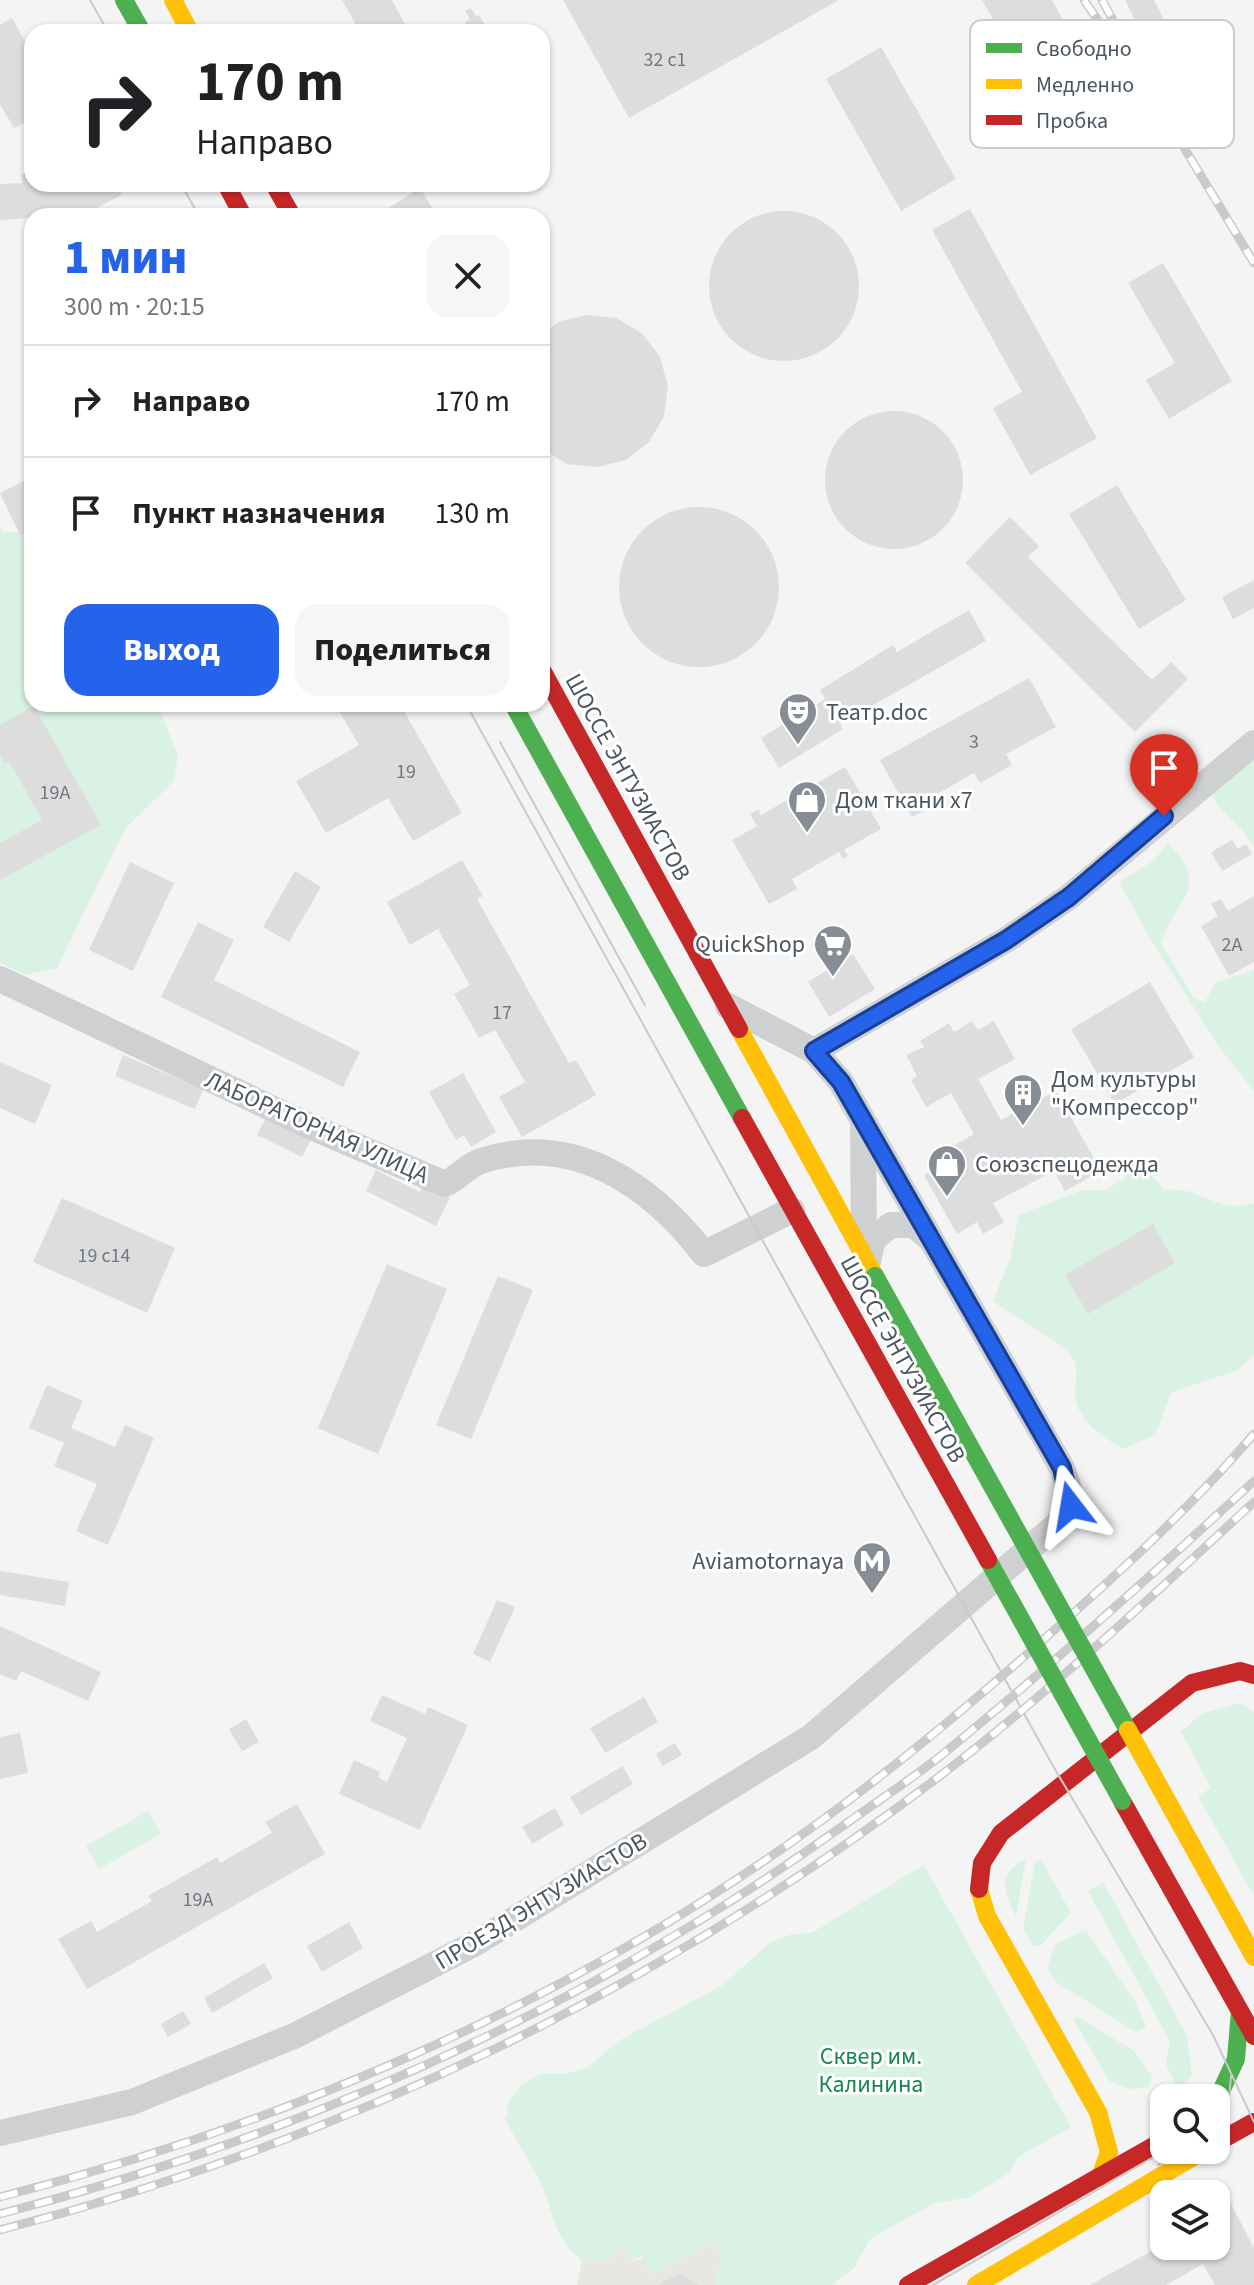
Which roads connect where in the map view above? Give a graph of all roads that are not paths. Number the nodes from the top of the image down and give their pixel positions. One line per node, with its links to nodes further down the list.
1 (124, 0): 3 (main road)
2 (173, 0): 4 (main road)
3 (138, 24)
4 (186, 24)
5 (550, 685): 9 (main road, ШОССЕ ЭНТУЗИАСТОВ)
6 (517, 712): 12 (main road, ШОССЕ ЭНТУЗИАСТОВ)
7 (1254, 743): 10 (street)
8 (0, 979): 12 (street, ЛАБОРАТОРНАЯ УЛИЦА)
9 (727, 1006): 10 (street); 14 (main road, ШОССЕ ЭНТУЗИАСТОВ)
10 (814, 1051): 11 (street)
11 (863, 1121): 13 (street); 14 (street)
12 (792, 1210): 17 (main road, ШОССЕ ЭНТУЗИАСТОВ, bridge)
13 (931, 1240): 14 (street); 22 (street, ПРОЕЗД ЭНТУЗИАСТОВ)
14 (870, 1269): 16 (main road, ШОССЕ ЭНТУЗИАСТОВ, bridge)
15 (1254, 1675): 20 (main road)
16 (1254, 1957)
17 (1240, 2011): 18 (main road, ШОССЕ ЭНТУЗИАСТОВ); 19 (main road)
18 (1254, 2036)
19 (1226, 2084)
20 (1098, 2112): 24 (main road); 27 (main road)
21 (1254, 2122): 23 (main road)
22 (0, 2133)
23 (1230, 2135)
24 (1150, 2137)
25 (1150, 2148): 27 (main road)
26 (1181, 2164): 29 (main road)
27 (1100, 2177): 28 (main road)
28 (908, 2285)
29 (976, 2285)

